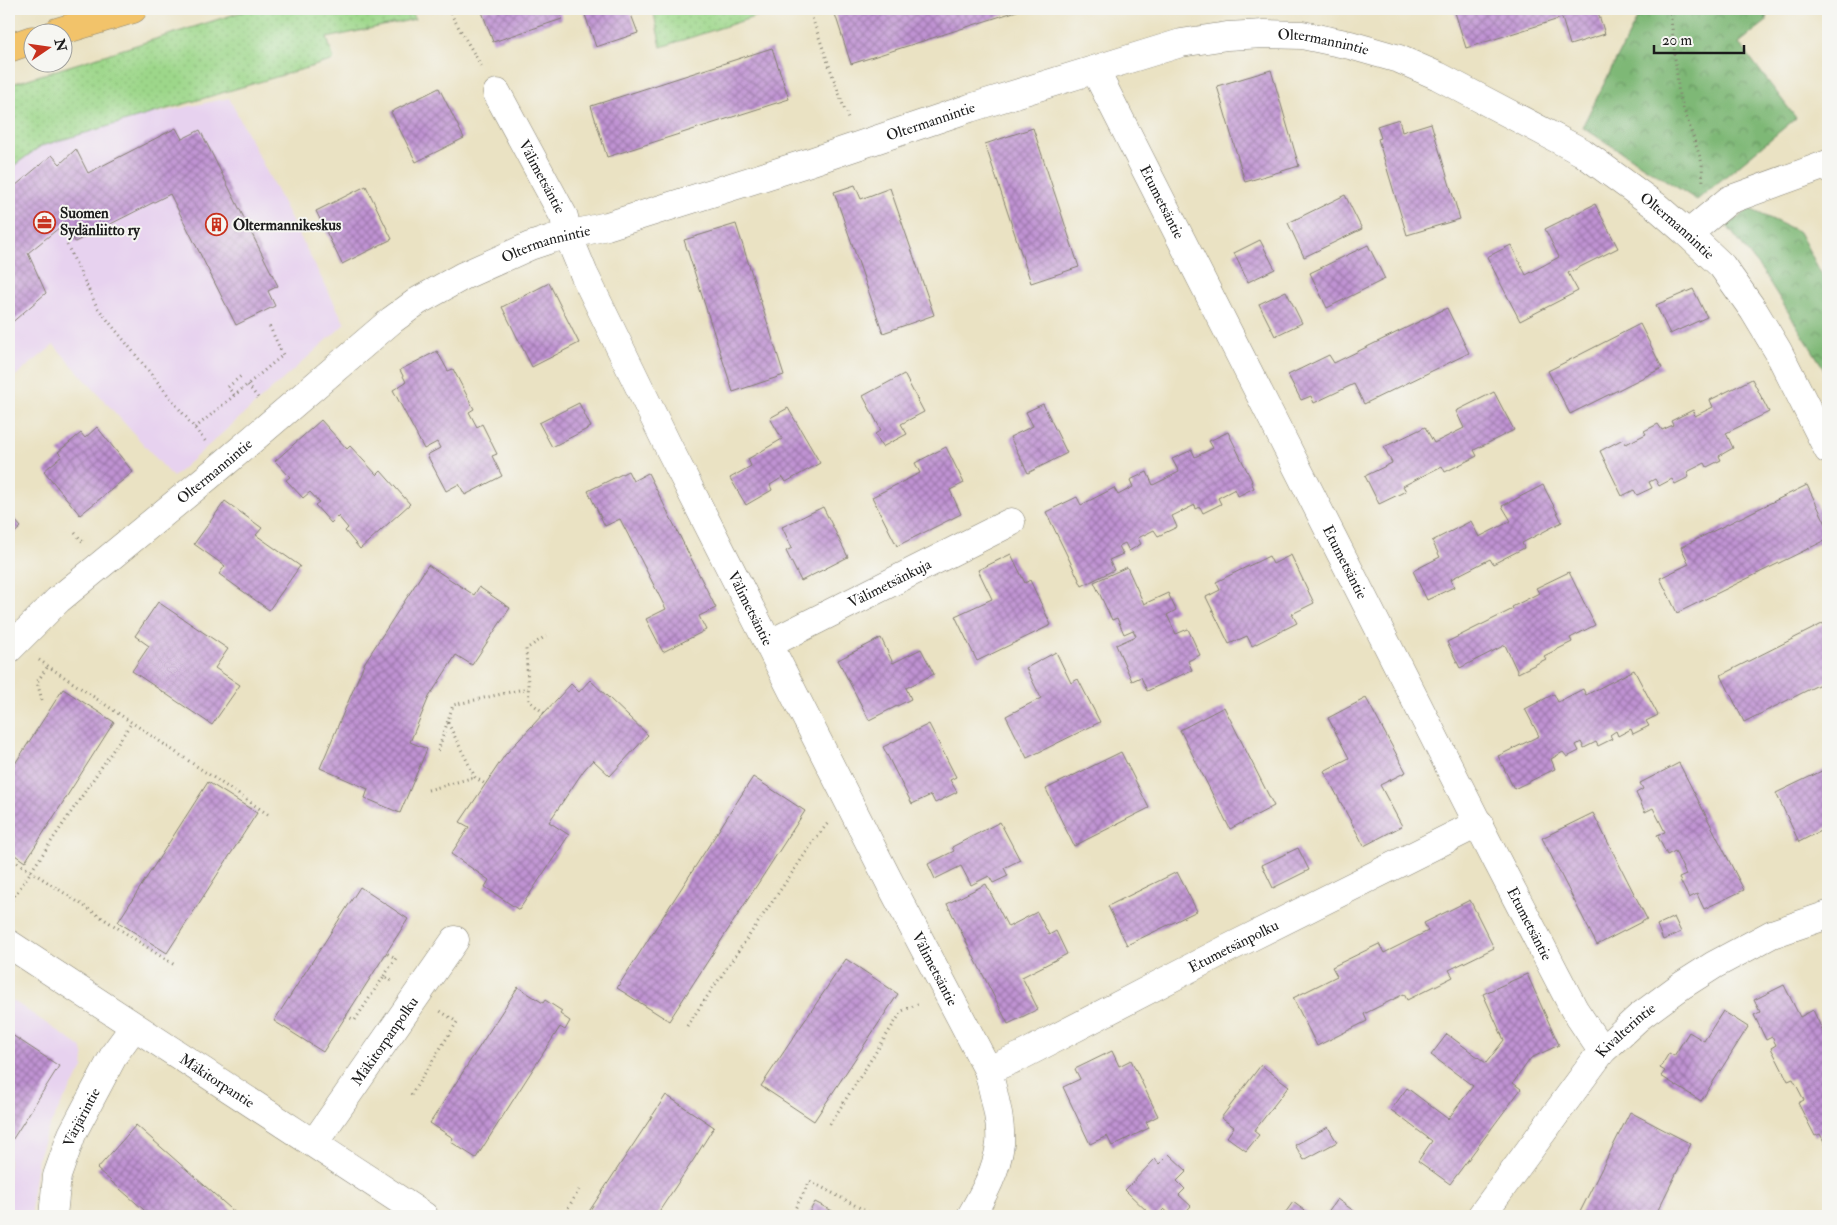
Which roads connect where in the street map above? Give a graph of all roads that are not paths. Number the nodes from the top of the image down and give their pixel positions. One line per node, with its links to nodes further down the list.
1 (133, 9): 2 (highway)
2 (72, 27)
3 (22, 43): 4 (highway)
4 (9, 48)
5 (1095, 70): 8 (street, Oltermannintie); 9 (street, Oltermannintie); 14 (street, Etumetsäntie)
6 (497, 93): 9 (street, Välimetsäntie)
7 (1828, 164): 8 (street)
8 (1697, 226): 10 (street, Oltermannintie)
9 (568, 235): 12 (street, Välimetsäntie); 13 (street, Oltermannintie)
10 (1828, 450)
11 (1011, 522): 12 (street, Välimetsänkuja)
12 (769, 644): 20 (street, Välimetsäntie)
13 (20, 652)
14 (1479, 823): 19 (street, Etumetsäntie); 20 (street, Etumetsänpolku)
15 (1828, 915): 19 (street, Kivalterintie)
16 (455, 940): 21 (street, Mäkitorpanpolku)
17 (9, 944): 18 (street, Mäkitorpantie)
18 (134, 1027): 21 (street, Mäkitorpantie); 22 (street, Värjärintie)
19 (1602, 1051): 25 (street, Kivalterintie)
20 (988, 1070): 24 (street, Välimetsäntie)
21 (314, 1143): 23 (street, Mäkitorpantie)
22 (53, 1216)
23 (424, 1216)
24 (971, 1216)
25 (1481, 1216)

